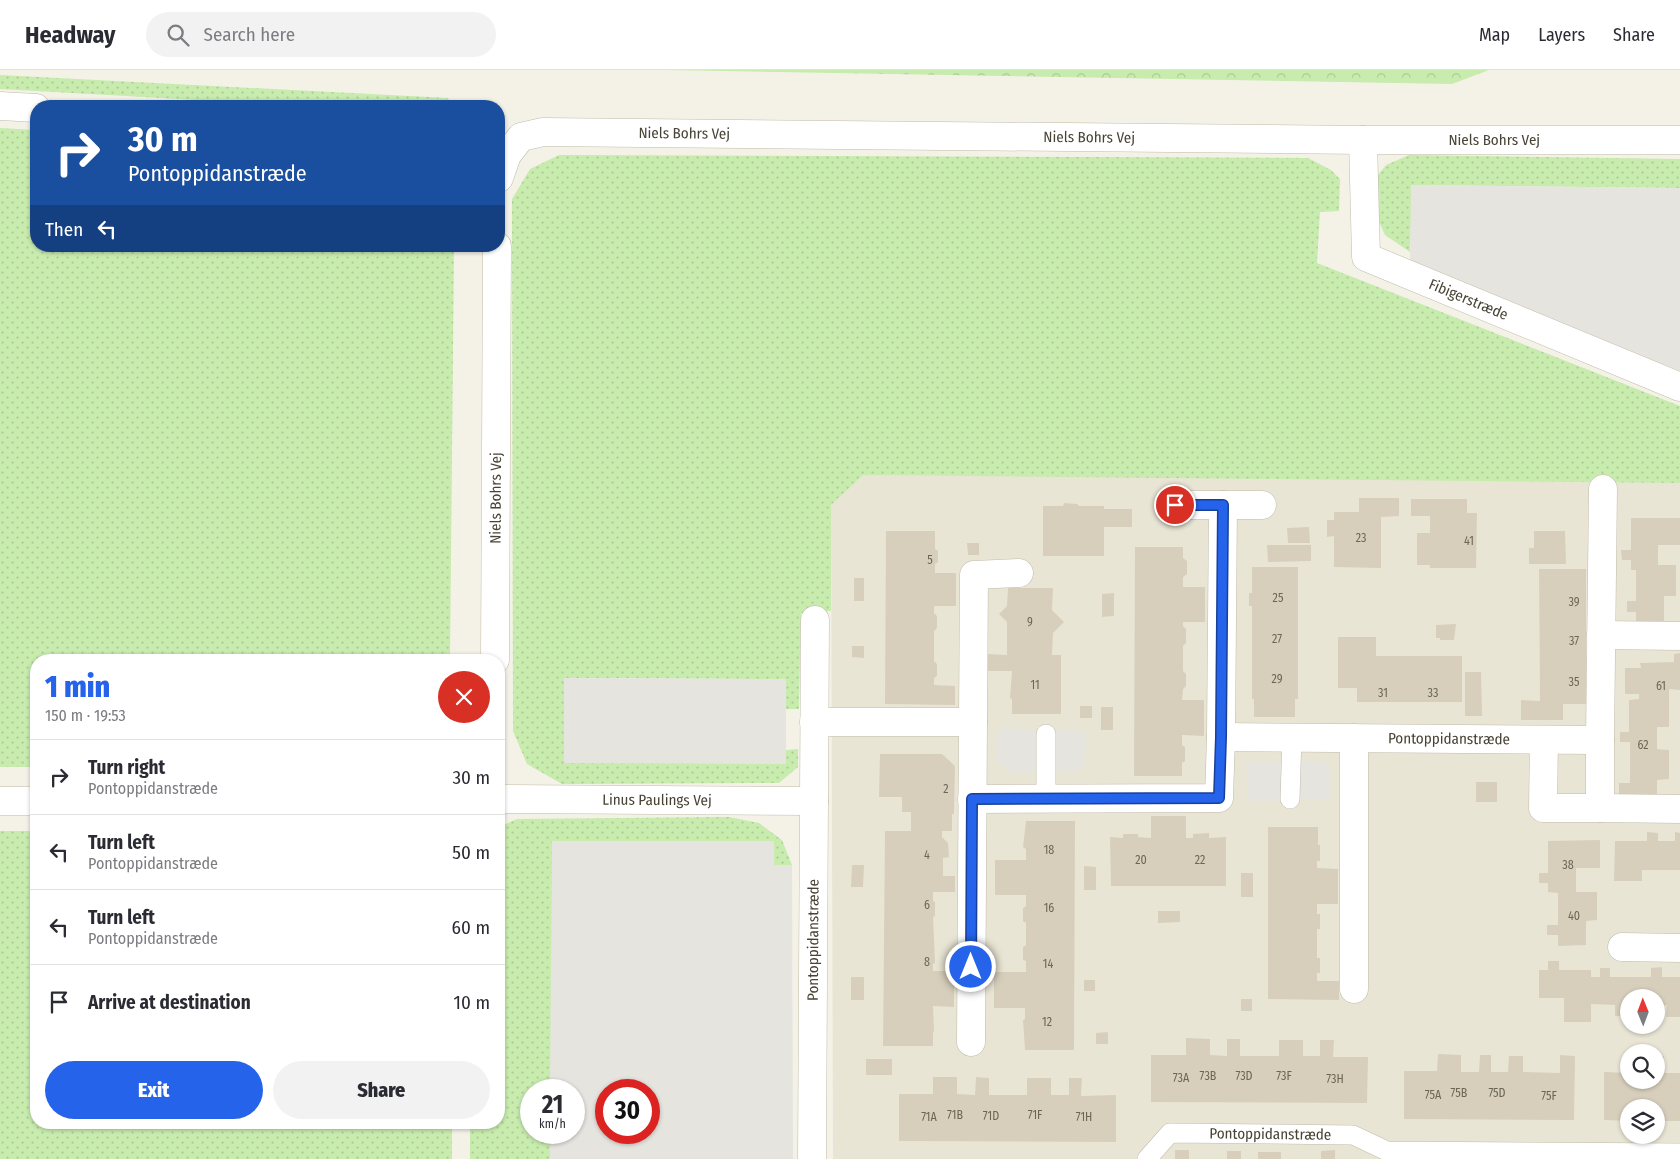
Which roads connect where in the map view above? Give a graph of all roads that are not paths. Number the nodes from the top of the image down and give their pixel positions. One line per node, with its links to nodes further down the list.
1 (0, 106): 2 (street)
2 (30, 108)
3 (1363, 140): 4 (street, Niels Bohrs Vej); 5 (street, Niels Bohrs Vej); 7 (street, Fibigerstræde)
4 (1680, 140)
5 (505, 158)
6 (497, 252): 16 (street, Niels Bohrs Vej)
7 (1680, 387)
8 (1603, 489): 14 (street)
9 (1175, 505): 10 (street)
10 (1223, 505): 11 (street); 20 (street)
11 (1262, 505)
12 (1020, 573): 18 (street)
13 (815, 620): 17 (street, Pontoppidanstræde)
14 (1601, 635): 15 (street); 24 (street)
15 (1680, 636)
16 (495, 654)
17 (814, 722): 18 (street); 31 (street, Pontoppidanstræde)
18 (973, 722): 26 (street)
19 (1046, 734): 27 (lane)
20 (1221, 737): 21 (street, Pontoppidanstræde); 27 (street)
21 (1292, 737): 22 (street, Pontoppidanstræde); 28 (lane)
22 (1354, 738): 23 (street, Pontoppidanstræde); 36 (street)
23 (1544, 740): 24 (street, Pontoppidanstræde); 32 (street)
24 (1600, 740): 32 (street)
25 (505, 799): 31 (street, Linus Paulings Vej)
26 (972, 799): 27 (street); 37 (street)
27 (1046, 799)
28 (1290, 799)
29 (30, 800): 30 (street)
30 (0, 801)
31 (814, 801): 40 (street, Pontoppidanstræde)
32 (1600, 808): 33 (street)
33 (1680, 809)
34 (1622, 947): 35 (street)
35 (1680, 948)
36 (1354, 989)
37 (971, 1042)
38 (1680, 1153): 39 (lane, Pontoppidanstræde)
39 (1402, 1155): 41 (lane, Pontoppidanstræde)
40 (812, 1159)
41 (1147, 1159)

